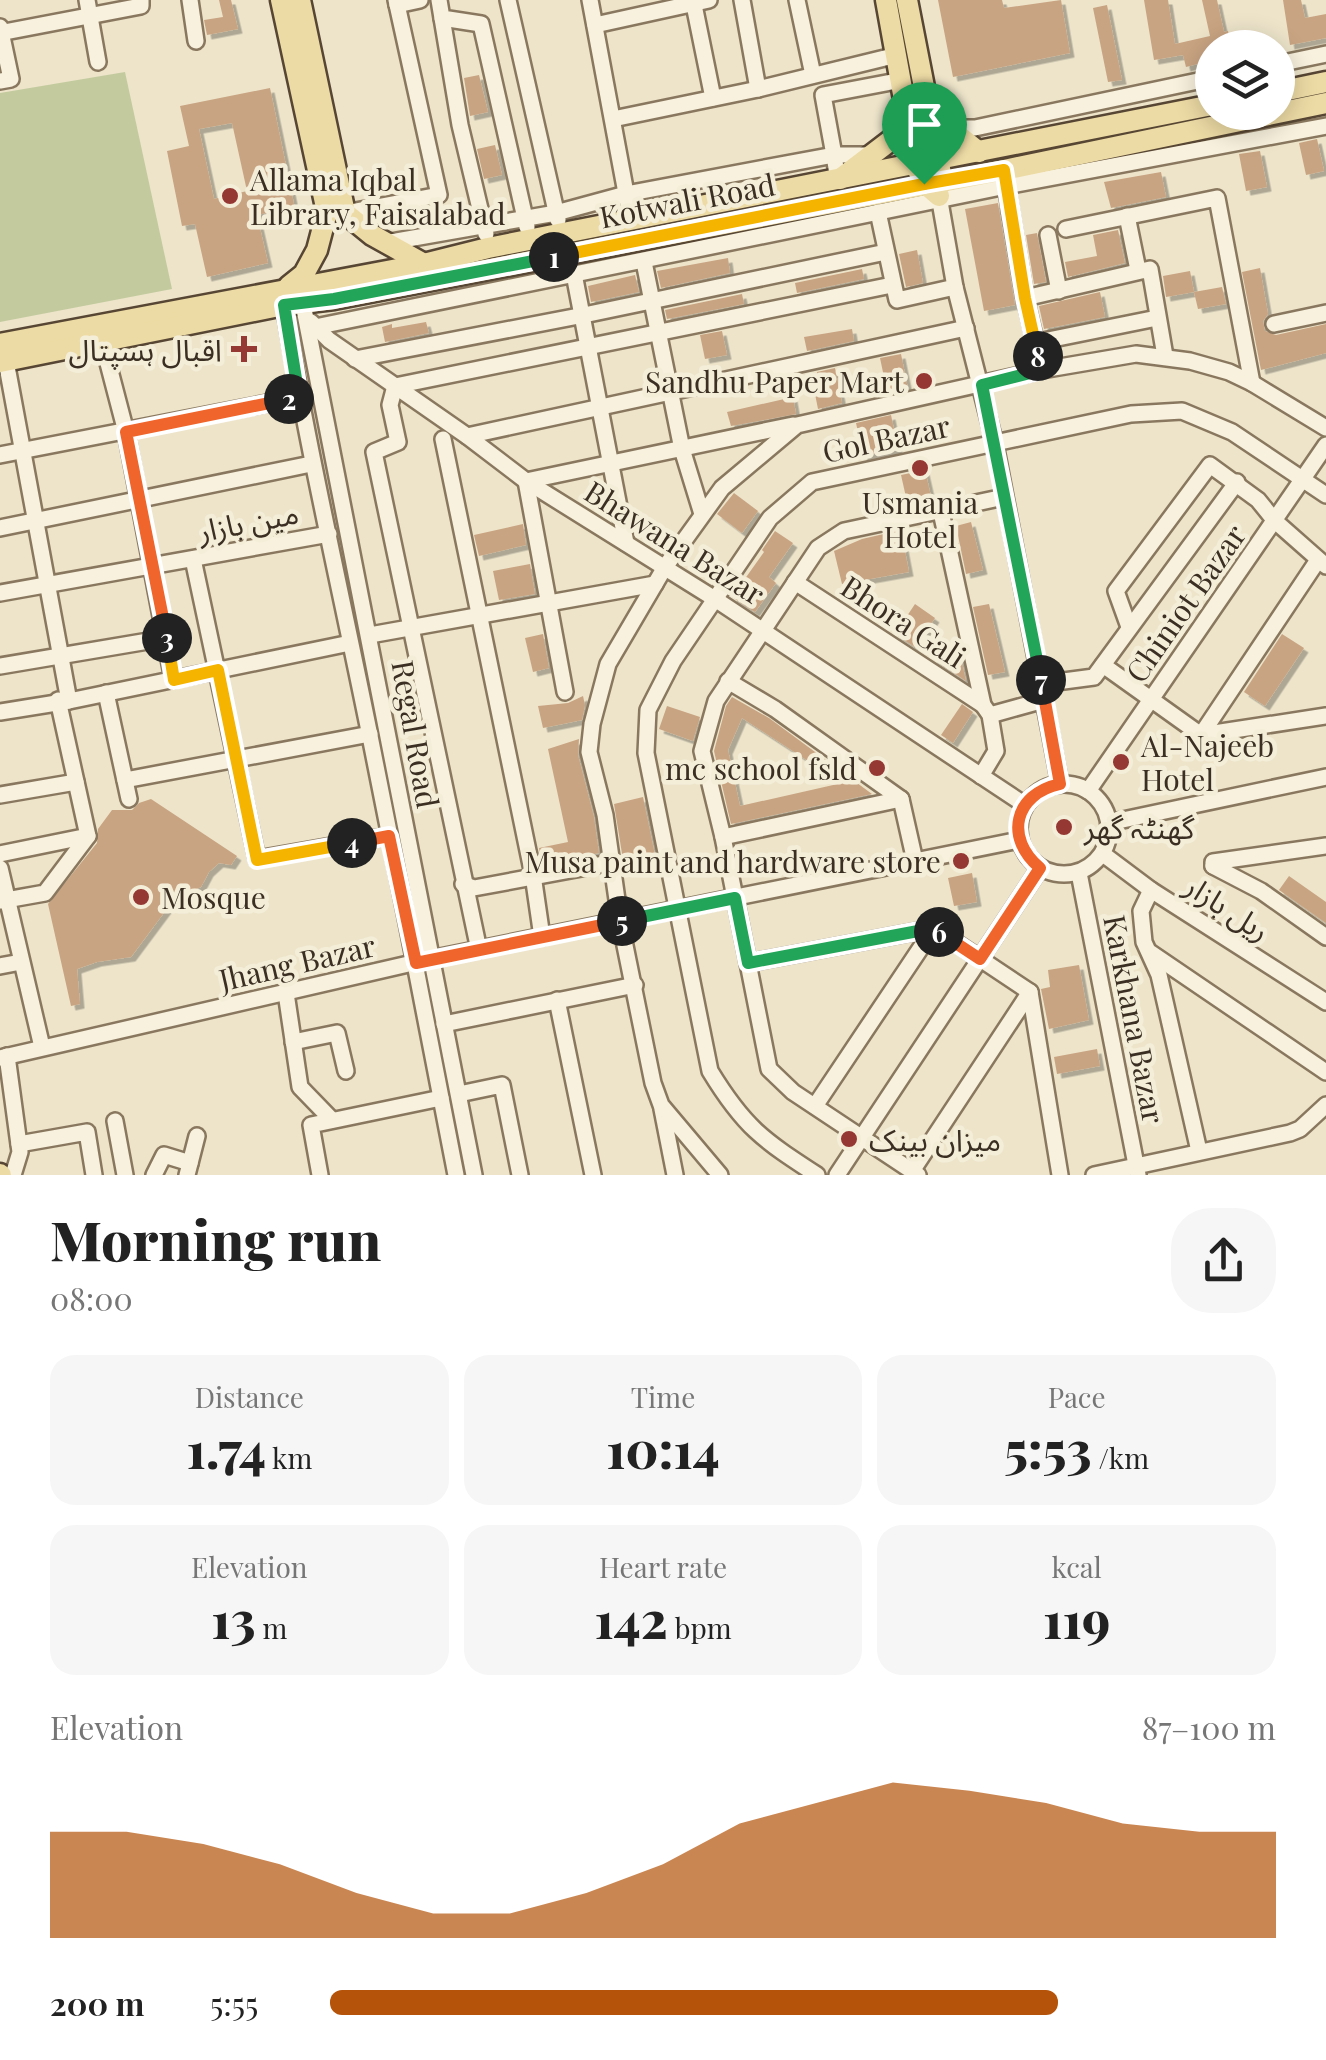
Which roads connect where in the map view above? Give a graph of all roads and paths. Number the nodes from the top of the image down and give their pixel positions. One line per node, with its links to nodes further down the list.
1 (87, 0): 16 (street)
2 (140, 0): 16 (street)
3 (190, 0): 21 (street)
4 (281, 0): 72 (main road)
5 (300, 0): 52 (main road)
6 (420, 0): 14 (street)
7 (439, 0): 17 (street)
8 (590, 0): 19 (street)
9 (742, 0): 32 (street)
10 (798, 0): 26 (street)
11 (886, 0): 23 (main road)
12 (907, 0): 34 (main road)
13 (698, 1): 19 (street); 35 (street)
14 (397, 2): 52 (street)
15 (509, 5): 18 (street); 56 (street)
16 (90, 18): 20 (street); 25 (street)
17 (442, 18): 18 (street); 59 (street)
18 (482, 24): 54 (street)
19 (595, 25): 40 (street)
20 (0, 30): 28 (street)
21 (196, 41)
22 (1326, 54): 24 (street)
23 (897, 56): 26 (street); 27 (main road)
24 (1295, 60)
25 (98, 62)
26 (814, 75): 32 (street)
27 (902, 80): 39 (main road); 45 (street)
28 (0, 82)
29 (1195, 82): 33 (street)
30 (1326, 82): 31 (main road)
31 (1295, 88)
32 (758, 90): 35 (street)
33 (1151, 91): 38 (street); 43 (street)
34 (925, 96): 42 (main road); 49 (main road)
35 (714, 98): 40 (street)
36 (1326, 103): 47 (main road, Kotwali Road)
37 (1195, 108): 38 (main road, Kotwali Road)
38 (1156, 116): 44 (main road, Kotwali Road)
39 (908, 118): 46 (main road); 49 (main road)
40 (612, 119): 50 (street)
41 (1326, 126): 47 (street)
42 (949, 128): 43 (street); 44 (main road)
43 (976, 128): 44 (street)
44 (979, 152): 49 (main road, Kotwali Road)
45 (834, 155): 46 (street); 48 (street); 50 (street)
46 (868, 155): 48 (main road)
47 (1005, 178): 49 (main road, Kotwali Road); 70 (street)
48 (838, 180): 49 (main road, Kotwali Road); 55 (main road, Kotwali Road)
49 (933, 181): 51 (street); 68 (street); 72 (main road, Kotwali Road)
50 (626, 194): 55 (street); 56 (street)
51 (878, 212): 62 (street); 63 (street)
52 (345, 213): 61 (main road)
53 (1127, 216): 57 (street); 65 (street); 86 (street)
54 (524, 218): 56 (street); 59 (street); 60 (street)
55 (631, 220): 56 (main road, Kotwali Road)
56 (558, 223): 60 (main road, Kotwali Road)
57 (1066, 228)
58 (1048, 235): 69 (street)
59 (486, 237): 60 (main road, Kotwali Road); 61 (street); 64 (main road, Kotwali Road)
60 (529, 240)
61 (386, 244): 64 (main road)
62 (886, 252): 67 (street); 71 (street)
63 (644, 262): 66 (street); 71 (street)
64 (424, 264): 72 (main road, Kotwali Road)
65 (1138, 270): 69 (street); 75 (street)
66 (574, 274): 72 (street); 74 (street)
67 (892, 286): 68 (street); 78 (street)
68 (955, 287): 77 (street)
69 (1059, 291): 70 (street)
70 (1025, 298): 79 (street)
71 (652, 301): 74 (street); 78 (street)
72 (299, 308): 80 (main road, Kotwali Road); 82 (main road, Kotwali Road); 84 (street, Bhawana Bazar); 90 (street, Regal Road); 131 (street, Regal Road)
73 (1326, 313): 76 (street)
74 (584, 315): 81 (street); 84 (street)
75 (1157, 318): 79 (street); 83 (street)
76 (1274, 324)
77 (966, 328): 87 (street); 89 (street)
78 (660, 333): 81 (street); 89 (street)
79 (1034, 342): 85 (street)
80 (103, 344): 82 (main road, Kotwali Road); 94 (street)
81 (589, 349): 88 (street); 91 (street)
82 (2, 356): 100 (street)
83 (1165, 356): 85 (street); 86 (street)
84 (355, 359): 88 (street, Bhawana Bazar)
85 (1042, 370): 87 (street)
86 (1252, 383): 93 (street)
87 (982, 385): 92 (street); 97 (street)
88 (395, 386): 95 (street, Bhawana Bazar); 129 (street)
89 (670, 391): 91 (street); 99 (street)
90 (299, 397): 94 (street); 102 (street, Regal Road)
91 (599, 406): 95 (street); 103 (street)
92 (797, 425): 99 (street); 111 (street)
93 (1326, 428)
94 (126, 432): 100 (street); 108 (street)
95 (467, 436): 105 (street, Bhawana Bazar)
96 (444, 439): 127 (street)
97 (994, 444): 104 (street, Gol Bazar); 109 (street); 125 (street, Gol Bazar)
98 (1326, 446): 104 (street, Chiniot Bazar)
99 (682, 449): 103 (street); 111 (street)
100 (23, 451): 101 (street); 113 (street)
101 (0, 455)
102 (311, 464): 108 (street); 115 (street, Regal Road)
103 (610, 465): 105 (street); 116 (street)
104 (1303, 478): 107 (street, Gol Bazar); 112 (street, Chiniot Bazar)
105 (526, 480): 116 (street, Bhawana Bazar); 126 (street)
106 (1237, 482): 112 (street); 128 (street); 128 (street)
107 (1326, 495)
108 (137, 497): 113 (street); 120 (street)
109 (1004, 497): 110 (street); 141 (street)
110 (941, 512): 121 (street); 145 (street)
111 (702, 514): 119 (street)
112 (1275, 521): 118 (street); 143 (street, Chiniot Bazar)
113 (36, 522): 114 (street); 123 (street)
114 (0, 528)
115 (329, 534): 117 (street, مین بازار); 133 (street, Regal Road)
116 (626, 543): 119 (street, Bhawana Bazar)
117 (193, 559): 120 (street, مین بازار); 137 (street)
118 (1322, 563): 149 (street)
119 (665, 567): 122 (street); 125 (street, Bhawana Bazar)
120 (152, 568): 123 (street, مین بازار); 132 (street)
121 (795, 582): 130 (street); 145 (street, Bhora Gali)
122 (655, 584): 126 (street); 170 (street)
123 (48, 586): 124 (street, مین بازار); 134 (street)
124 (0, 594)
125 (715, 598): 130 (street, Bhawana Bazar); 179 (street, Gol Bazar)
126 (549, 603): 127 (street); 140 (street)
127 (481, 615): 129 (street); 174 (street)
128 (1129, 627): 135 (street)
129 (411, 628): 131 (street); 175 (street)
130 (763, 630): 139 (street); 151 (street, Bhawana Bazar)
131 (370, 635): 187 (street, Regal Road)
132 (166, 638): 134 (street); 138 (street)
133 (350, 643): 137 (street); 148 (street, Regal Road)
134 (60, 655): 136 (street); 144 (street)
135 (1103, 664): 141 (street); 143 (street)
136 (0, 666)
137 (218, 670): 138 (street); 150 (street)
138 (174, 680): 142 (street)
139 (728, 680): 159 (street); 164 (street)
140 (566, 692)
141 (1043, 692): 145 (street); 155 (street)
142 (106, 693): 144 (street); 153 (street)
143 (1152, 698): 149 (street); 156 (street, Chiniot Bazar)
144 (63, 701): 146 (street); 154 (street)
145 (986, 710): 151 (street)
146 (0, 712)
147 (1326, 716): 149 (street)
148 (370, 734): 150 (street); 163 (street, Regal Road)
149 (1201, 734)
150 (234, 758): 153 (street); 163 (street)
151 (981, 776): 160 (street, Bhawana Bazar)
152 (1326, 777): 161 (street)
153 (125, 780): 158 (street)
154 (76, 782): 157 (street); 162 (street)
155 (1060, 784): 156 (street); 160 (street)
156 (1088, 790): 161 (street)
157 (0, 795)
158 (130, 799)
159 (901, 799): 164 (street); 169 (street)
160 (1024, 806): 165 (street)
161 (1110, 828): 168 (street)
162 (88, 836): 167 (street); 178 (street)
163 (389, 836): 187 (street, Regal Road)
164 (723, 837): 177 (street)
165 (1019, 840): 169 (street, Jhang Bazar); 172 (street)
166 (1326, 846): 182 (street)
167 (0, 854)
168 (1103, 854): 173 (street); 176 (street, ریل بازار)
169 (915, 861): 177 (street, Jhang Bazar)
170 (614, 862): 174 (street); 180 (street)
171 (0, 868): 178 (street)
172 (1040, 868): 173 (street); 186 (street)
173 (1079, 873): 214 (street, Karkhana Bazar)
174 (533, 875): 175 (street); 183 (street)
175 (463, 884): 184 (street)
176 (1151, 890): 185 (street); 195 (street, ریل بازار)
177 (735, 898): 179 (street, Jhang Bazar); 189 (street)
178 (4, 900): 188 (street)
179 (679, 910): 180 (street, Jhang Bazar); 227 (street, Gol Bazar)
180 (620, 922): 183 (street, Jhang Bazar); 191 (street)
181 (934, 928): 186 (street); 189 (street); 206 (street)
182 (1326, 936)
183 (542, 937): 184 (street, Jhang Bazar)
184 (479, 950): 187 (street, Jhang Bazar)
185 (1152, 954): 201 (street); 212 (street)
186 (980, 959): 192 (street); 210 (street)
187 (423, 961): 193 (street, Jhang Bazar); 196 (street, Regal Road); 203 (street, Regal Road)
188 (20, 962): 190 (street); 198 (street)
189 (748, 963): 206 (street)
190 (0, 966)
191 (635, 985): 194 (street); 205 (street)
192 (1030, 992): 215 (street); 229 (street)
193 (286, 993): 197 (street); 198 (street, Jhang Bazar)
194 (557, 1000): 196 (street); 224 (street)
195 (1326, 1002)
196 (444, 1024): 202 (street, Regal Road)
197 (293, 1042): 200 (street); 207 (street)
198 (42, 1048): 199 (street, Jhang Bazar)
199 (4, 1057): 211 (street)
200 (346, 1071)
201 (1326, 1072)
202 (459, 1094): 222 (street, Regal Road); 223 (street)
203 (441, 1098): 207 (street); 221 (street, Regal Road)
204 (1326, 1105): 212 (street)
205 (661, 1106): 225 (street); 226 (street)
206 (815, 1106): 210 (street)
207 (332, 1120): 220 (street)
208 (115, 1121): 218 (street)
209 (197, 1136): 213 (street)
210 (862, 1138): 215 (street); 228 (street)
211 (19, 1144): 216 (street); 217 (street)
212 (1200, 1152): 214 (street)
213 (188, 1169): 219 (street)
214 (1137, 1170): 230 (street)
215 (915, 1173)
216 (12, 1175)
217 (94, 1175)
218 (124, 1175)
219 (154, 1175)
220 (320, 1175)
221 (456, 1175)
222 (474, 1175)
223 (520, 1175)
224 (593, 1175)
225 (674, 1175)
226 (720, 1175)
227 (816, 1175)
228 (837, 1175)
229 (1060, 1175)
230 (1094, 1175)

